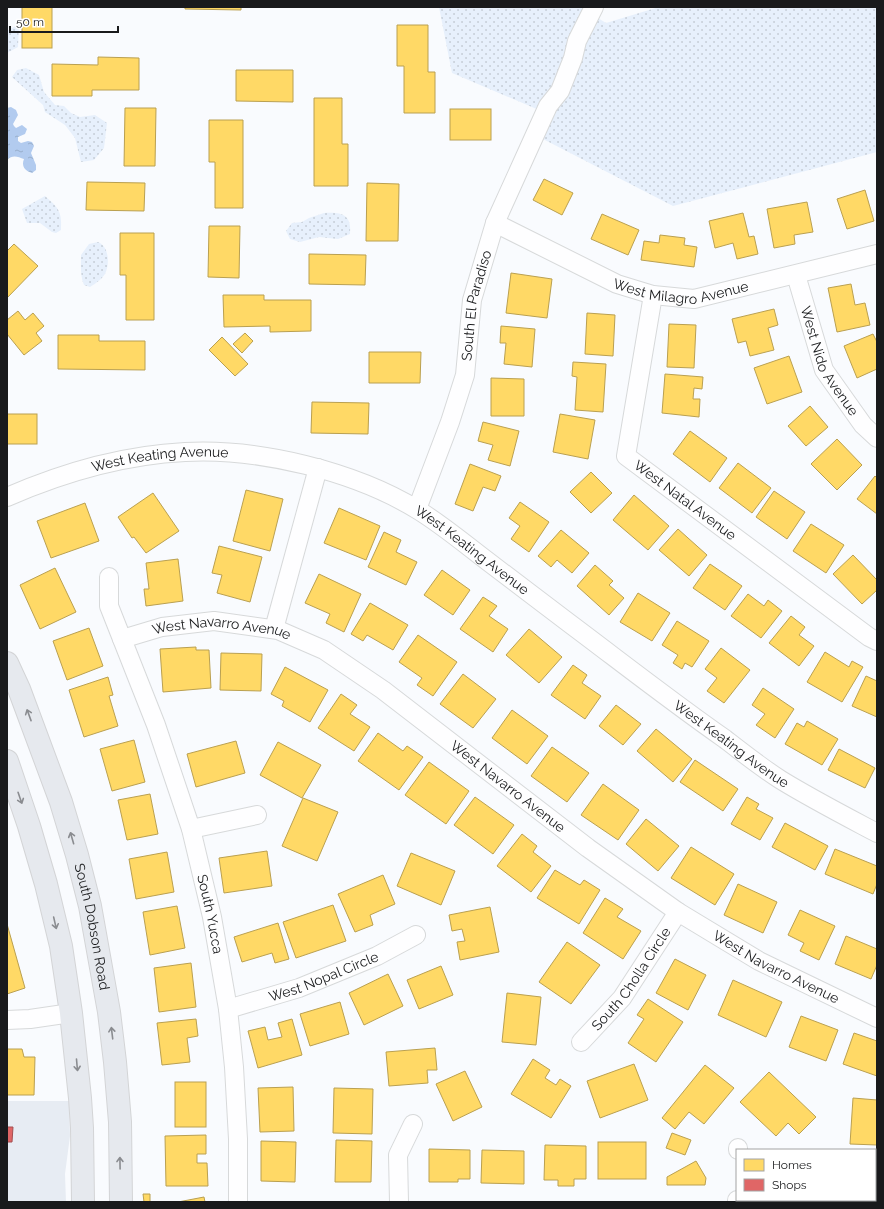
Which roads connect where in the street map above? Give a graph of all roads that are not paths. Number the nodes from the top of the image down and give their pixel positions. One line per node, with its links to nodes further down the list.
1 (594, 7): 2 (street, South El Paradiso)
2 (495, 223): 5 (street, West Milagro Avenue); 9 (street, South El Paradiso)
3 (877, 254): 4 (street, West Milagro Avenue)
4 (796, 275): 5 (street, West Milagro Avenue); 6 (street, West Nido Avenue)
5 (653, 295): 13 (street, West Natal Avenue)
6 (877, 438)
7 (318, 468): 8 (street, West Keating Avenue); 9 (street, West Keating Avenue); 11 (street)
8 (7, 496)
9 (417, 509): 18 (street, West Keating Avenue)
10 (109, 577): 12 (street, South Yucca)
11 (274, 629): 12 (street, West Navarro Avenue); 19 (street, West Navarro Avenue)
12 (122, 639): 17 (street, South Yucca)
13 (877, 641)
14 (7, 663): 28 (main road, South Dobson Road, one-way to 14)
15 (7, 761): 22 (main road, one-way to 22)
16 (257, 815): 17 (street)
17 (191, 829): 21 (street, South Yucca)
18 (877, 833)
19 (678, 912): 23 (street, West Navarro Avenue); 25 (street, South Cholla Circle)
20 (416, 935): 21 (street, West Nopal Circle)
21 (228, 1009): 29 (street, South Yucca)
22 (71, 1013): 24 (street); 27 (main road, one-way to 27)
23 (877, 1018)
24 (7, 1020)
25 (581, 1042)
26 (412, 1124): 30 (street)
27 (83, 1202)
28 (121, 1202)
29 (238, 1202)
30 (399, 1202)

